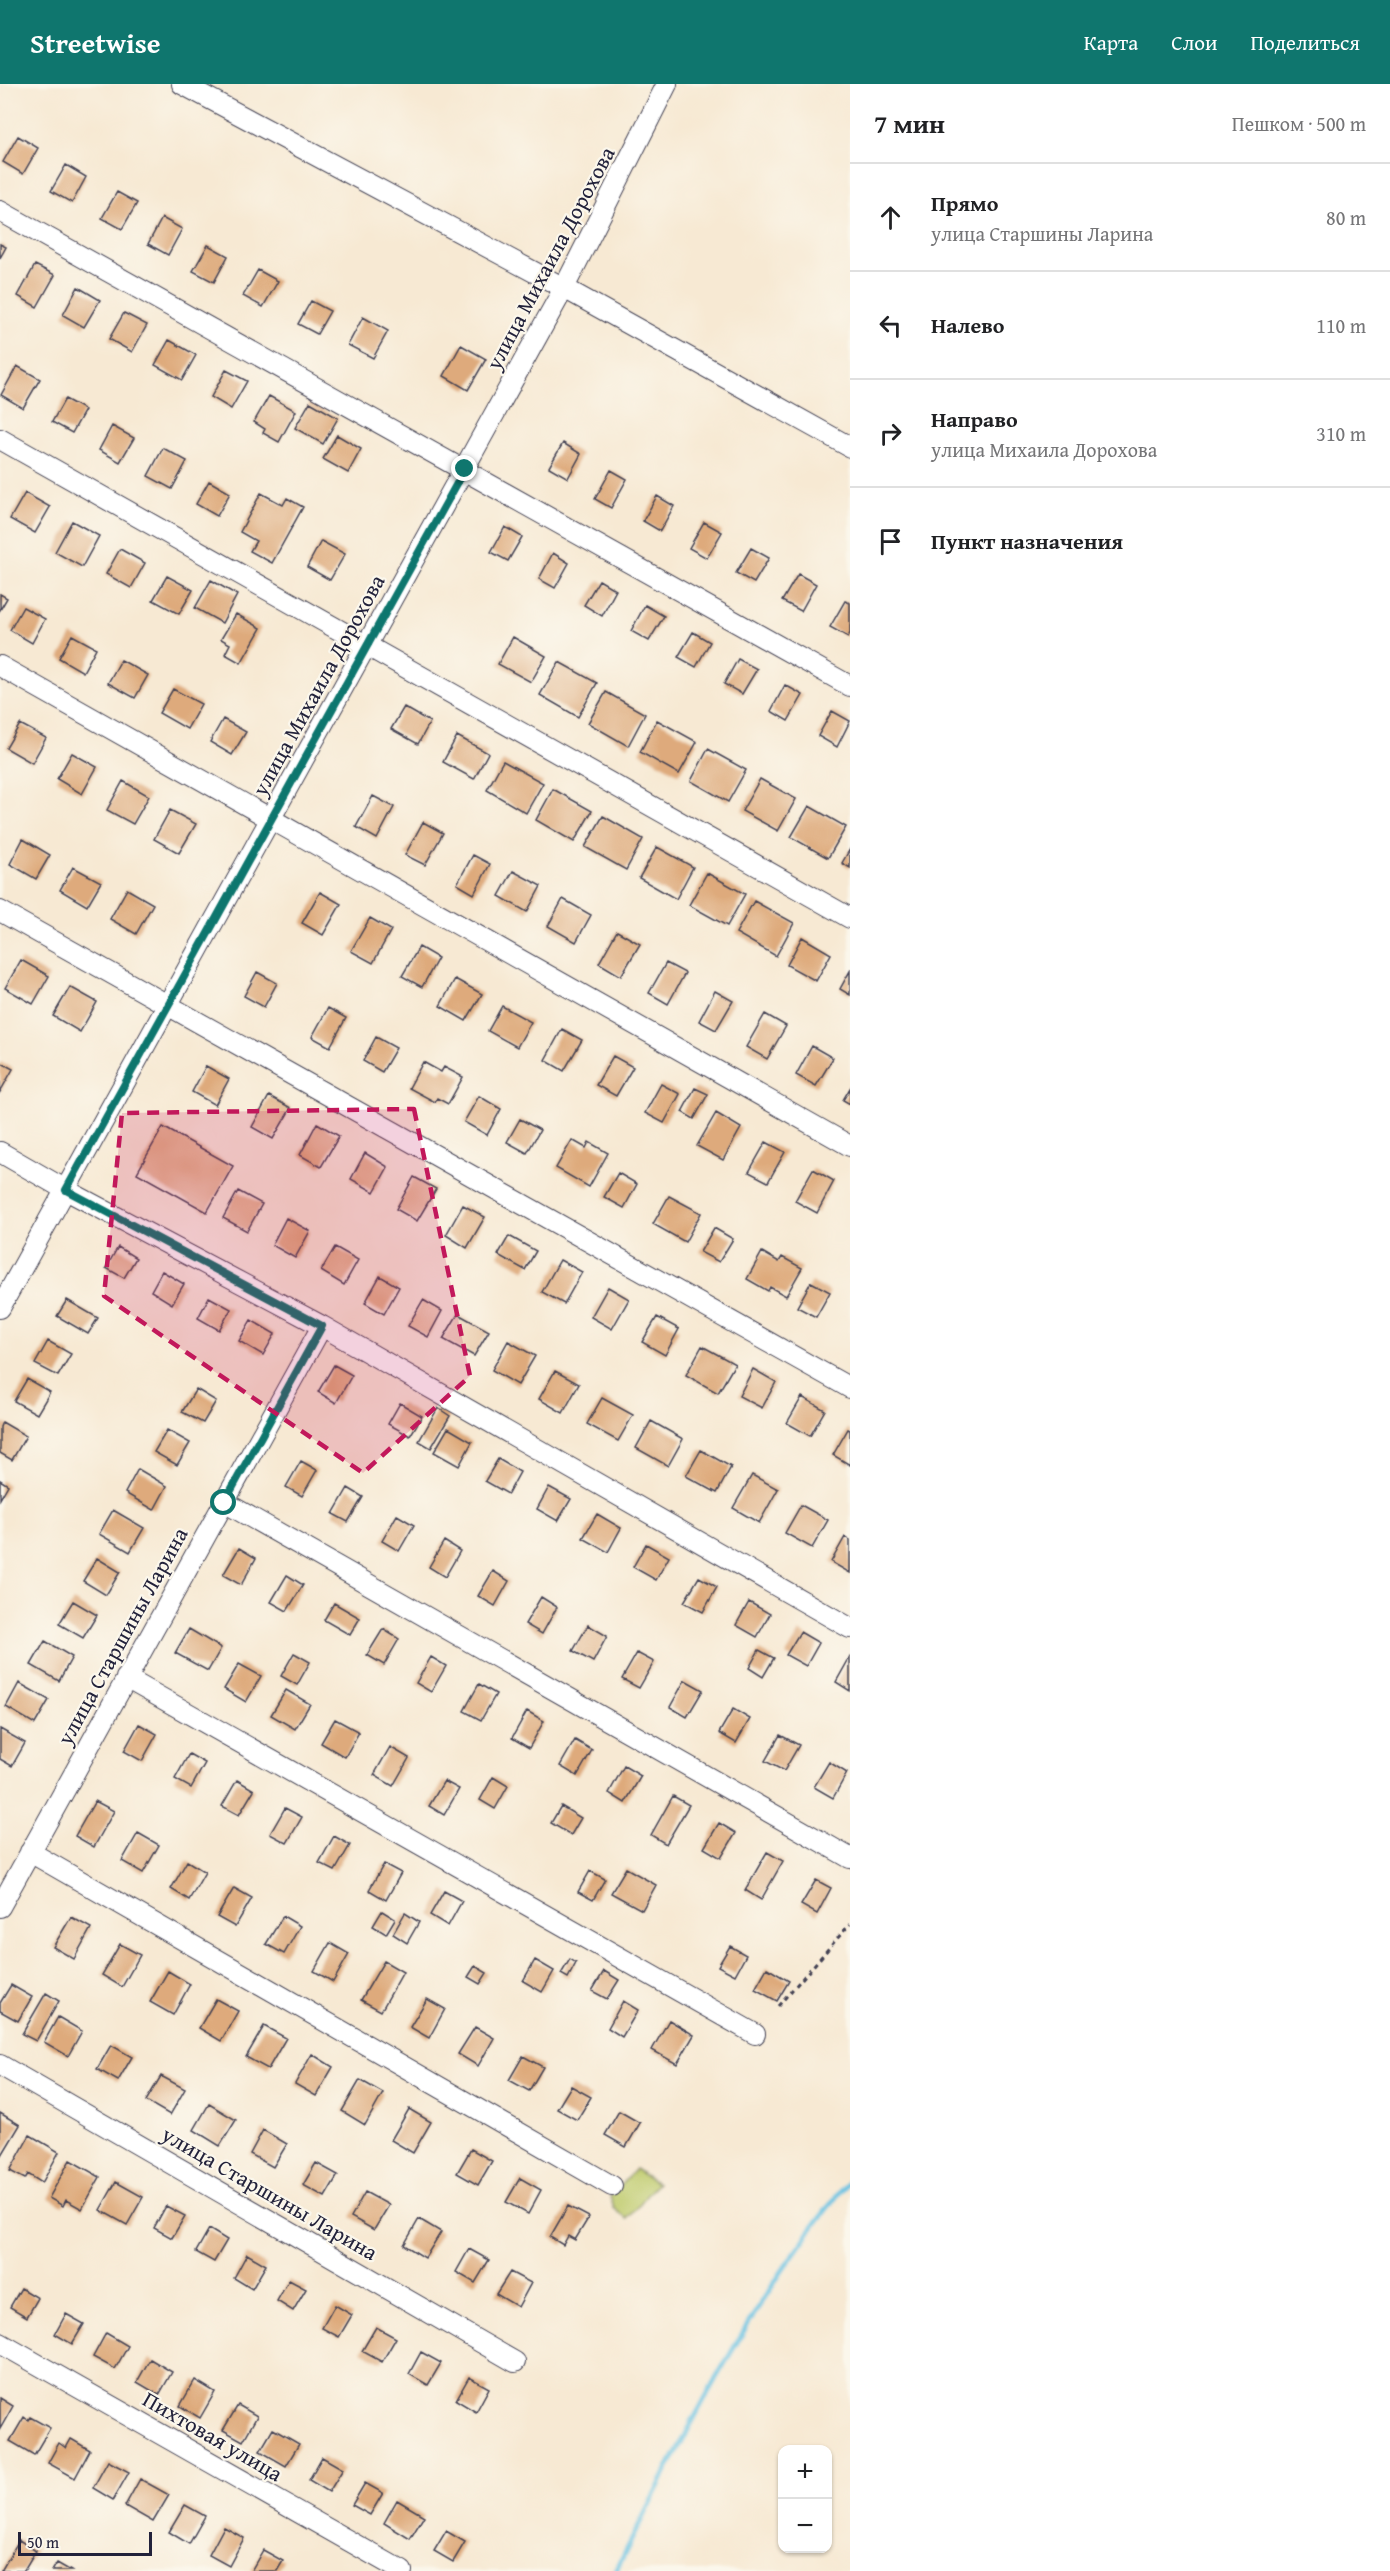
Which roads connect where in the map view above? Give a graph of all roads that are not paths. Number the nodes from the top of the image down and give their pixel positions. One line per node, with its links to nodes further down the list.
1 (182, 84): 4 (street)
2 (667, 84): 4 (street, улица Михаила Дорохова)
3 (0, 211): 7 (street)
4 (564, 288): 6 (street); 7 (street, улица Михаила Дорохова)
5 (0, 439): 8 (street)
6 (850, 447)
7 (465, 469): 8 (street, улица Михаила Дорохова); 10 (street)
8 (367, 645): 11 (street, улица Михаила Дорохова); 13 (street)
9 (0, 666): 11 (street)
10 (850, 686)
11 (272, 819): 14 (street, улица Михаила Дорохова); 15 (street)
12 (0, 911): 14 (street)
13 (850, 918)
14 (167, 1006): 17 (street, улица Михаила Дорохова); 20 (street)
15 (850, 1146)
16 (0, 1152): 17 (street)
17 (66, 1190): 18 (street, улица Михаила Дорохова); 19 (street)
18 (1, 1305)
19 (322, 1326): 21 (street, улица Старшины Ларина); 22 (street)
20 (850, 1388)
21 (224, 1503): 23 (street, улица Старшины Ларина); 25 (street)
22 (850, 1628)
23 (126, 1678): 24 (street, улица Старшины Ларина); 27 (street)
24 (30, 1852): 26 (street, улица Старшины Ларина); 29 (street)
25 (850, 1858)
26 (0, 1906)
27 (755, 2034)
28 (0, 2065): 31 (street, улица Старшины Ларина)
29 (612, 2186)
30 (0, 2343): 32 (street, Пихтовая улица)
31 (515, 2362)
32 (402, 2571)

